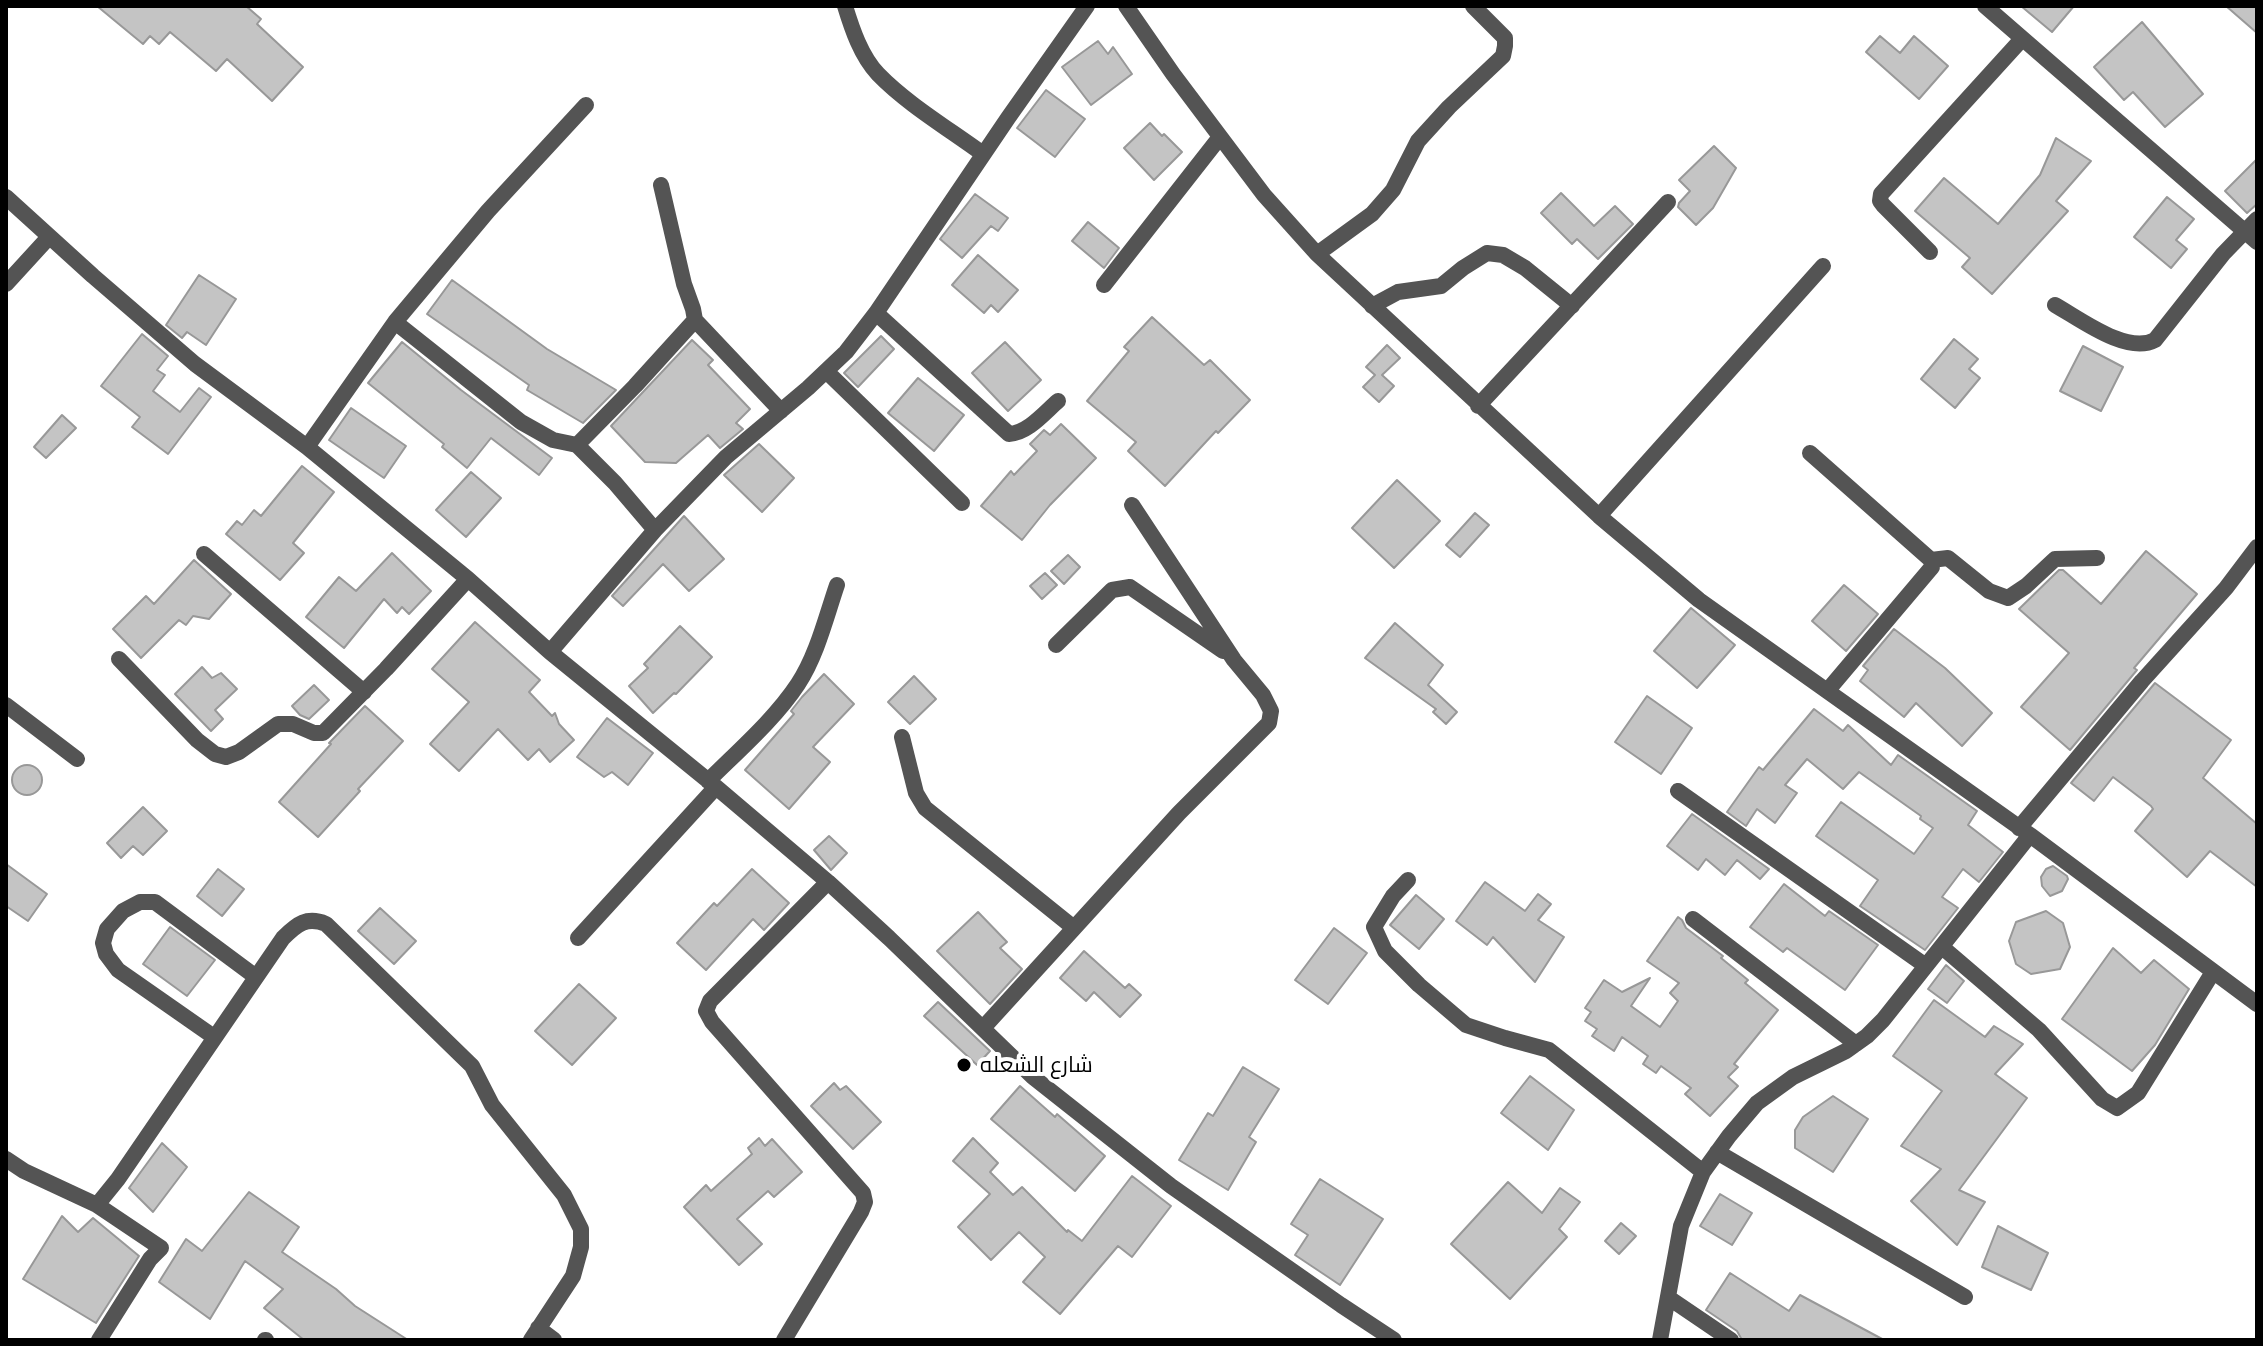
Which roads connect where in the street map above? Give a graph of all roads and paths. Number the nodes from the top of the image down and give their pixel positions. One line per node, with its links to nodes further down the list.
1 (845, 6): 9 (street)
2 (1087, 6): 9 (street)
3 (1126, 6): 8 (street)
4 (1473, 6): 17 (street)
5 (1985, 6): 6 (street)
6 (2022, 39): 15 (street); 16 (street)
7 (586, 105): 26 (street)
8 (1220, 137): 17 (street); 20 (street)
9 (983, 154): 24 (street)
10 (661, 185): 25 (street)
11 (6, 197): 14 (street)
12 (1668, 202): 23 (street)
13 (2257, 219): 15 (street)
14 (49, 237): 19 (street); 32 (street)
15 (2250, 237): 21 (street)
16 (1930, 252)
17 (1317, 254): 22 (street)
18 (1823, 266): 36 (street)
19 (6, 284)
20 (1104, 285)
21 (2055, 305)
22 (1372, 306): 23 (street); 29 (street)
23 (1572, 306): 29 (street)
24 (876, 313): 27 (street); 28 (street)
25 (695, 320): 30 (street); 31 (street)
26 (395, 322): 31 (street); 32 (street)
27 (826, 371): 30 (street); 34 (street)
28 (1058, 401)
29 (1478, 406): 36 (street)
30 (781, 411): 37 (street)
31 (577, 445): 37 (street)
32 (307, 447): 42 (street)
33 (1810, 453): 41 (street)
34 (962, 503)
35 (1132, 505): 46 (street)
36 (1599, 516): 48 (street)
37 (655, 530): 45 (street)
38 (2257, 547): 55 (street)
39 (204, 554): 49 (street)
40 (2097, 558): 41 (street)
41 (1931, 560): 48 (street)
42 (468, 579): 45 (street); 49 (street)
43 (837, 585): 53 (street)
44 (1056, 645): 46 (street)
45 (550, 652): 53 (street)
46 (1231, 656): 59 (street)
47 (119, 659): 49 (street)
48 (1828, 690): 55 (street)
49 (364, 692)
50 (6, 705): 52 (street)
51 (902, 737): 59 (street)
52 (77, 759)
53 (712, 784): 57 (street); 60 (street)
54 (1678, 791): 62 (street)
55 (2025, 832): 61 (street); 63 (street)
56 (1408, 880): 71 (street)
57 (828, 882): 66 (street); 78 (street)
58 (1693, 919): 68 (street)
59 (1074, 928): 66 (street)
60 (578, 938)
61 (1942, 947): 62 (street); 63 (street)
62 (1926, 966): 68 (street)
63 (2213, 972): 65 (street)
64 (256, 977): 67 (street); 67 (street); 75 (street)
65 (2256, 1002)
66 (983, 1028): 79 (street)
67 (214, 1037): 72 (street)
68 (1856, 1044): 69 (street)
69 (1717, 1152): 71 (street); 73 (street)
70 (6, 1159): 72 (street)
71 (1703, 1172): 74 (street)
72 (97, 1205): 76 (street)
73 (1965, 1297)
74 (1669, 1298): 80 (street); 81 (street)
75 (534, 1334): 77 (street)
76 (99, 1340)
77 (554, 1340)
78 (784, 1340)
79 (1394, 1340)
80 (1660, 1340)
81 (1731, 1340)

